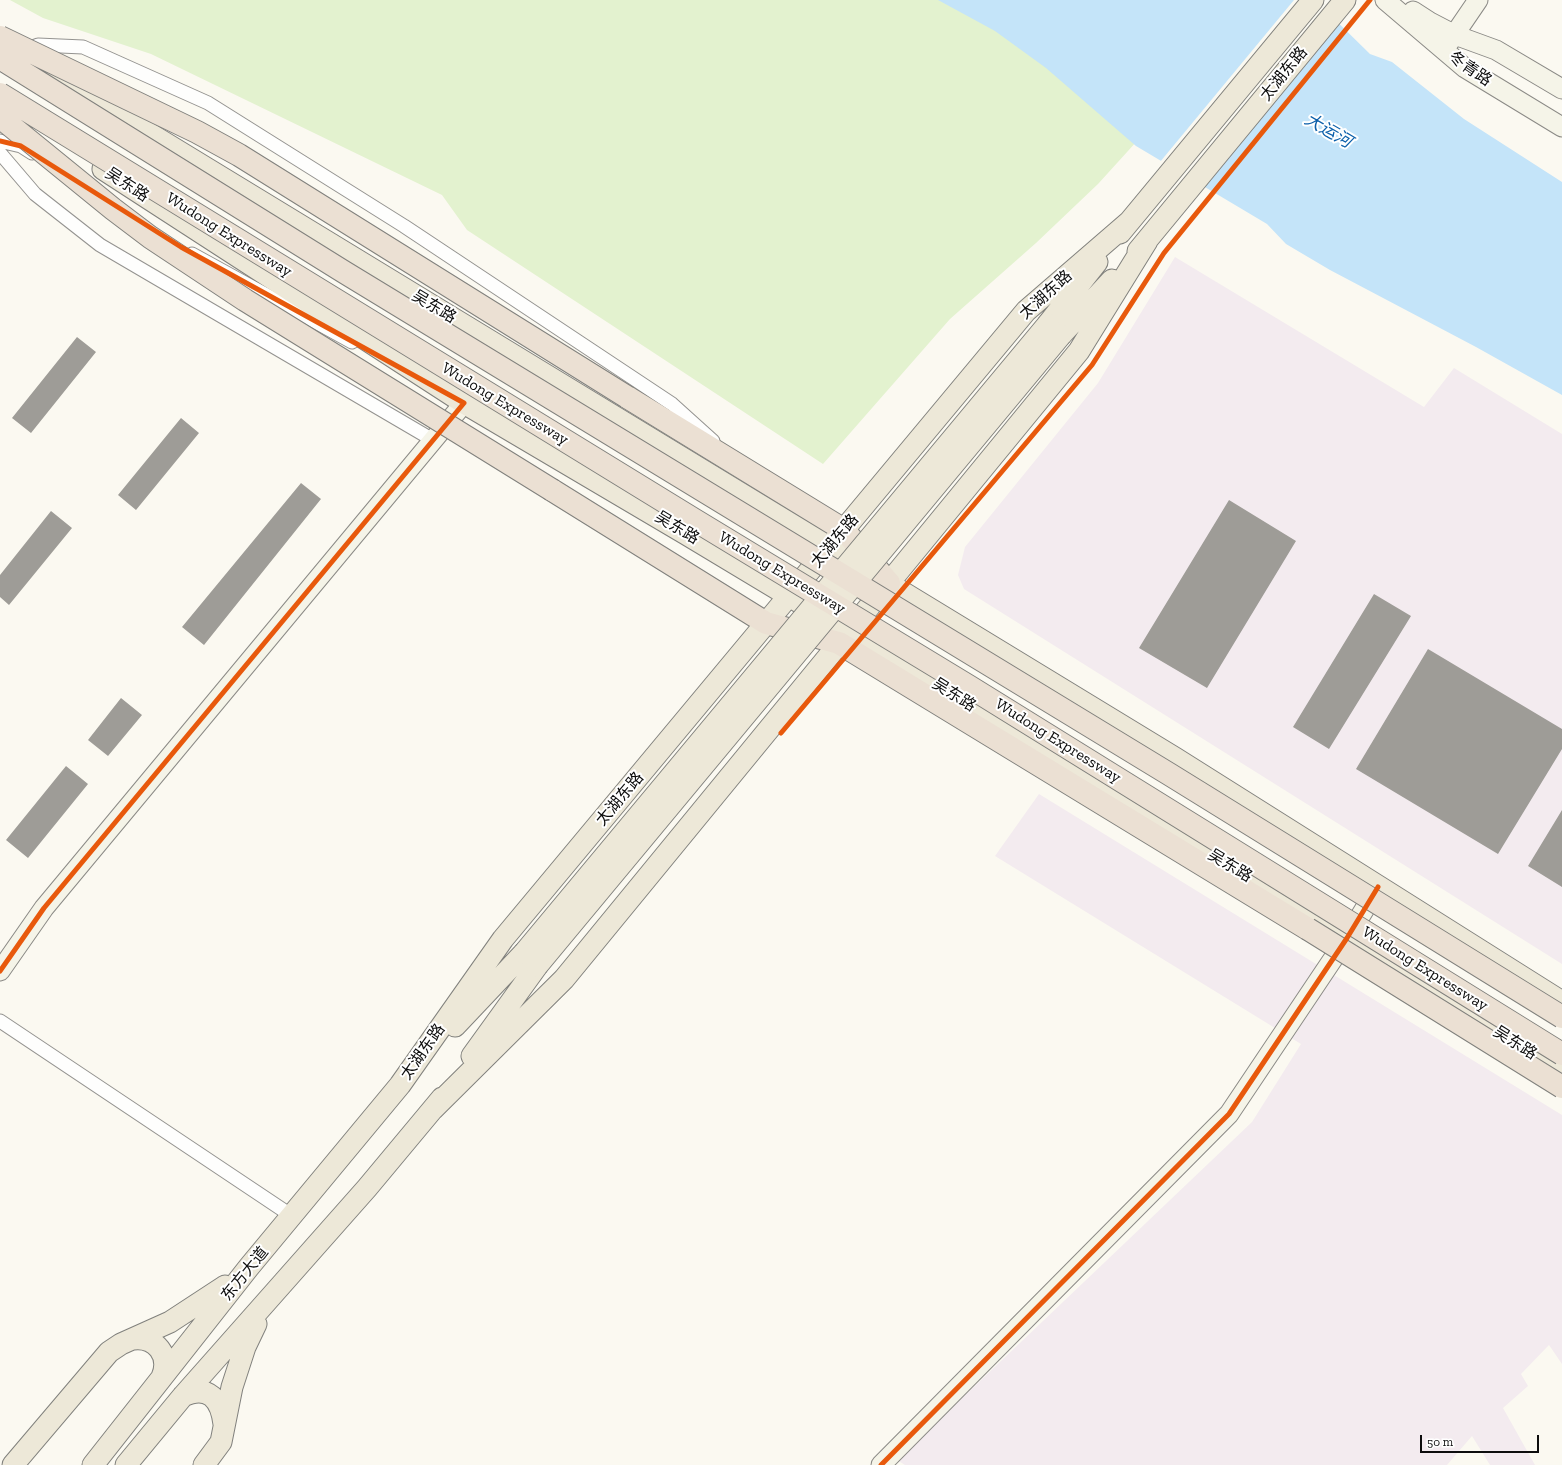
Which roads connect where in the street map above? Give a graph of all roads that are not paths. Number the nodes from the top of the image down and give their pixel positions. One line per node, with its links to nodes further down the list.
1 (1313, 0): 18 (main road, 太湖东路)
2 (1345, 0): 19 (main road, 太湖东路)
3 (1385, 0): 8 (street, 冬青路)
4 (1401, 0): 8 (street)
5 (1467, 0): 8 (street)
6 (1478, 0): 8 (street)
7 (0, 37): 22 (highway, bridge)
8 (1445, 40): 11 (street, 冬青路); 15 (street, 冬青路)
9 (0, 42): 24 (main road, 吴东路)
10 (0, 59): 22 (street); 34 (highway, Wudong Expressway, bridge)
11 (1562, 89)
12 (0, 94): 36 (highway, Wudong Expressway, bridge)
13 (0, 104): 20 (main road, 吴东路)
14 (0, 117): 27 (highway, bridge)
15 (1562, 127)
16 (0, 141): 20 (street)
17 (0, 153): 21 (street)
18 (1129, 222): 23 (main road, 太湖东路); 31 (main road, 太湖东路, bridge)
19 (1147, 241): 25 (main road, 太湖东路); 31 (main road, 太湖东路, bridge)
20 (464, 403): 21 (street); 26 (main road, 吴东路)
21 (433, 440): 32 (street)
22 (746, 470): 23 (highway)
23 (844, 530): 24 (main road, 太湖东路); 25 (highway)
24 (830, 547): 25 (main road, 吴东路); 26 (main road, 太湖东路)
25 (889, 584): 28 (main road, 太湖东路); 29 (main road, 吴东路)
26 (789, 595): 27 (main road, 太湖东路); 28 (main road, 吴东路)
27 (766, 623): 28 (highway); 38 (main road, 太湖东路)
28 (844, 637): 30 (main road, 吴东路); 39 (highway, bridge); 40 (main road, 太湖东路)
29 (1378, 887): 30 (street); 33 (main road, 吴东路)
30 (1348, 938): 37 (main road, 吴东路); 52 (street)
31 (530, 960): 38 (main road, 太湖东路); 40 (main road, 太湖东路)
32 (0, 971)
33 (1562, 1002)
34 (1562, 1017)
35 (0, 1021): 41 (street)
36 (1562, 1054)
37 (1562, 1072)
38 (400, 1085): 41 (main road, 东方大道)
39 (1562, 1087)
40 (433, 1109): 43 (main road)
41 (292, 1216): 42 (main road, 东方大道)
42 (249, 1267): 44 (main road); 45 (main road, 东方大道)
43 (275, 1293): 46 (main road); 47 (main road)
44 (133, 1339): 45 (main road); 48 (main road)
45 (162, 1377): 49 (main road, 东方大道)
46 (183, 1396): 47 (main road); 50 (main road)
47 (224, 1425): 51 (main road)
48 (13, 1465)
49 (93, 1465)
50 (126, 1465)
51 (204, 1465)
52 (881, 1465)

